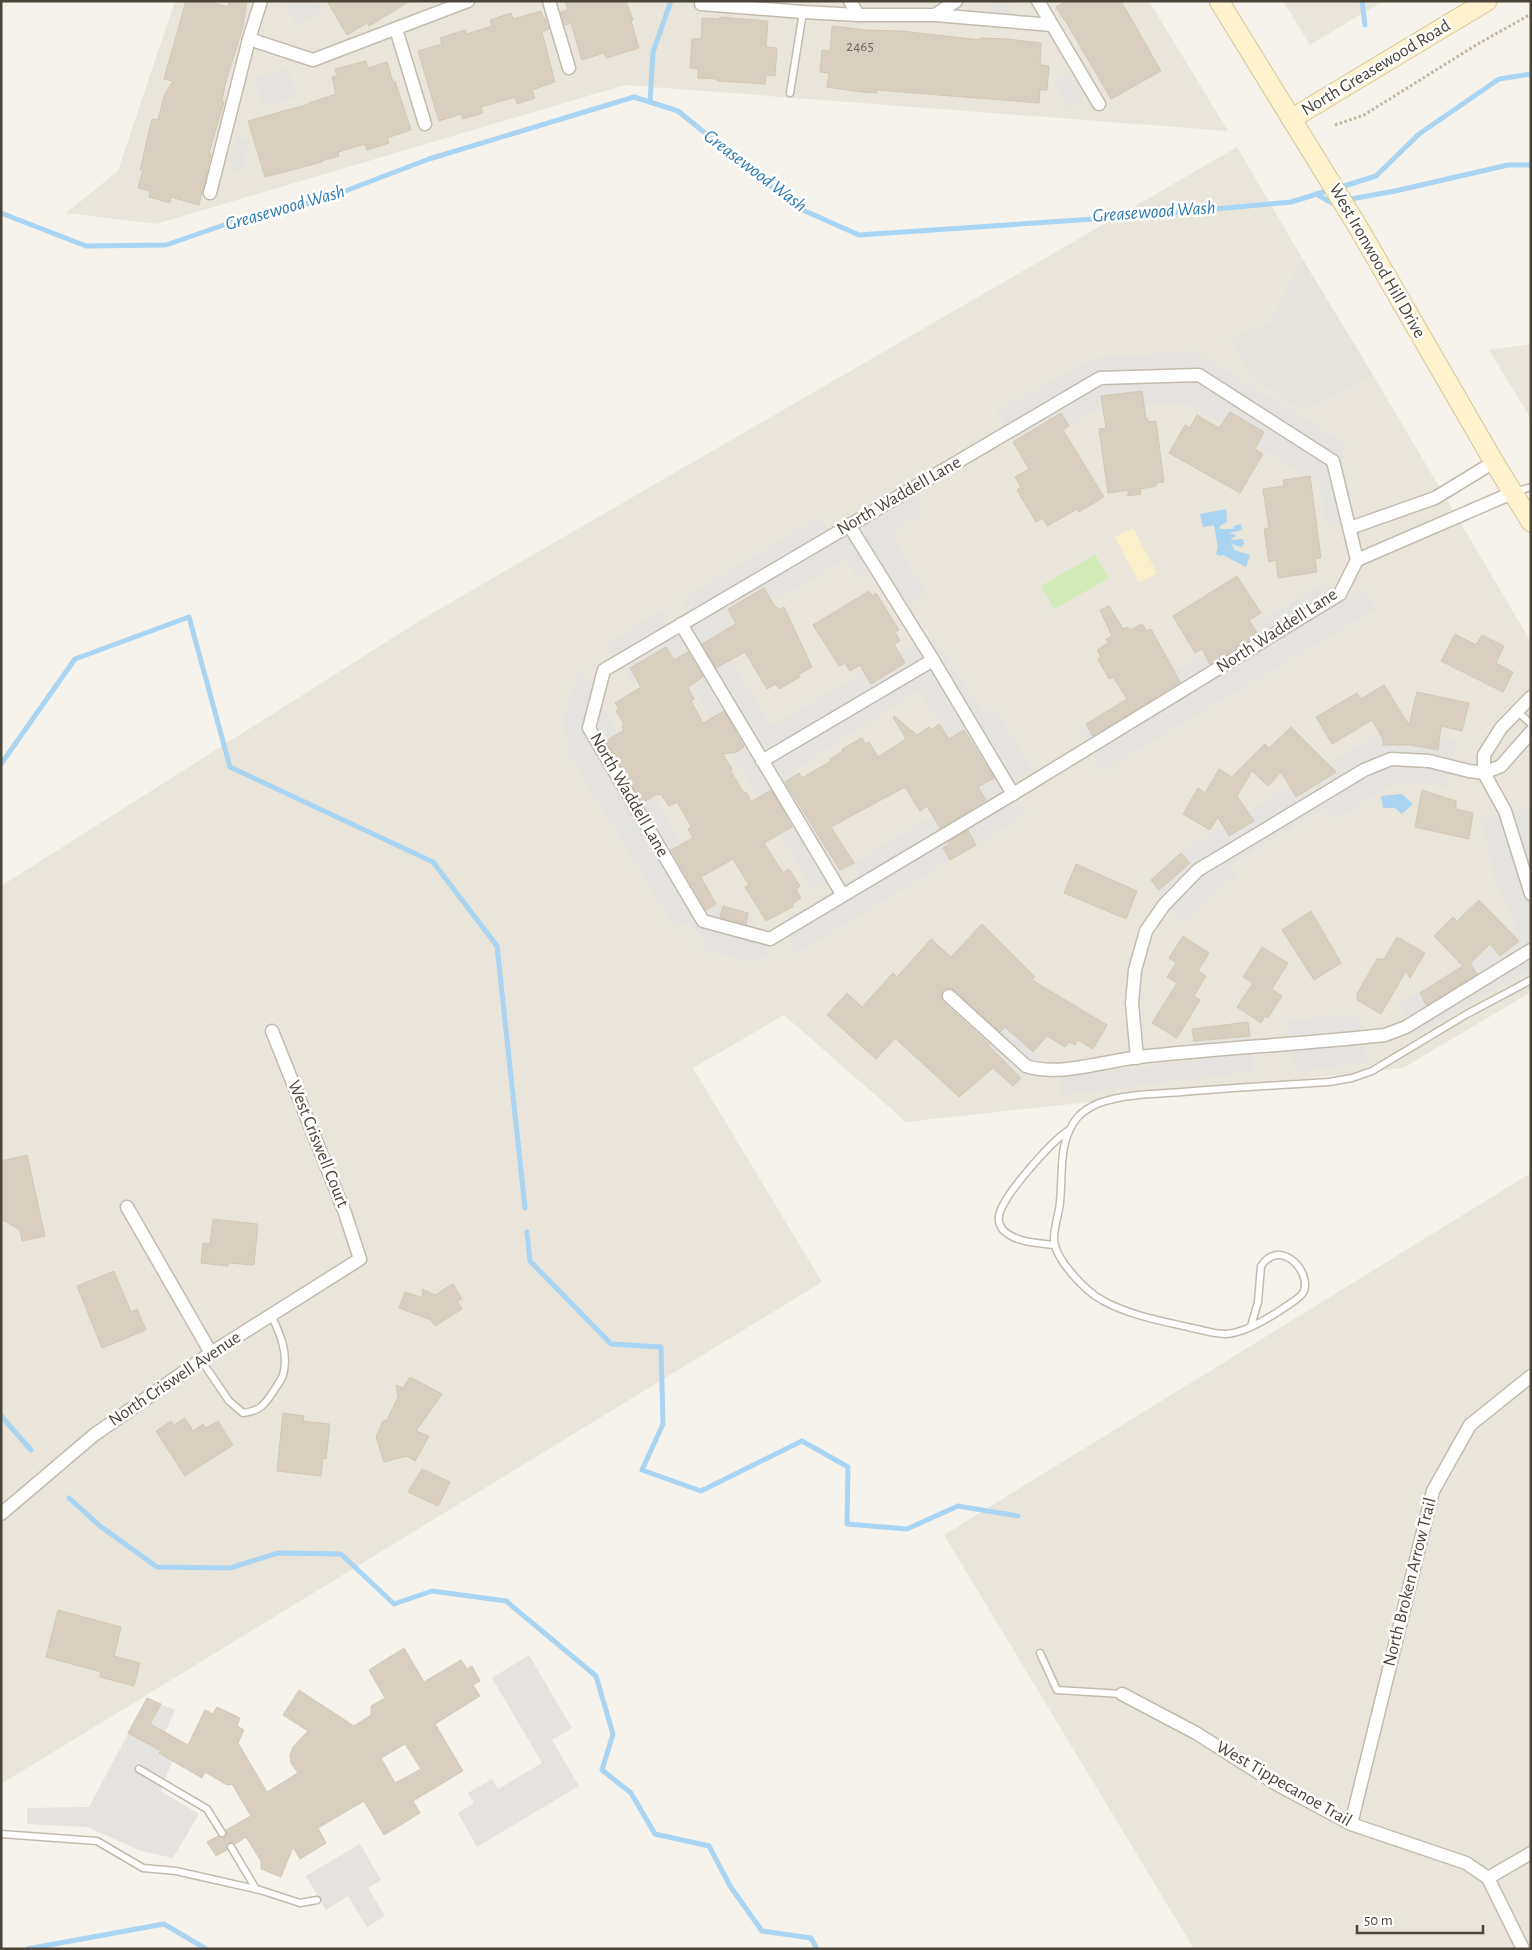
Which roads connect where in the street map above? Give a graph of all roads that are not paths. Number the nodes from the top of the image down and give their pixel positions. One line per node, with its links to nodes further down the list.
1 (261, 1): 15 (street)
2 (468, 1): 14 (street)
3 (549, 1): 16 (street)
4 (850, 1): 11 (street)
5 (956, 1): 12 (street)
6 (1038, 1): 13 (street)
7 (1219, 1): 19 (street, West Ironwood Hill Drive)
8 (1487, 1): 19 (street, North Greasewood Road)
9 (701, 4): 10 (street)
10 (803, 12): 11 (street); 17 (lane)
11 (858, 14): 12 (street)
12 (935, 15): 13 (street)
13 (1052, 25): 18 (street)
14 (396, 29): 15 (street); 20 (street)
15 (249, 39): 21 (street)
16 (569, 68)
17 (790, 93)
18 (1099, 104)
19 (1291, 119): 22 (street, West Ironwood Hill Drive)
20 (425, 124)
21 (210, 193)
22 (1494, 462): 24 (street, West Ironwood Hill Drive); 27 (street)
23 (1531, 487): 24 (lane)
24 (1512, 493): 25 (street, West Ironwood Hill Drive); 28 (street)
25 (1531, 522)
26 (849, 525): 27 (street, North Waddell Lane); 29 (street, North Waddell Lane); 30 (street)
27 (1350, 528): 28 (street, North Waddell Lane)
28 (1357, 560): 37 (street, North Waddell Lane)
29 (681, 624): 35 (street); 38 (street, North Waddell Lane)
30 (933, 660): 35 (street); 37 (street)
31 (1531, 697): 32 (street)
32 (1517, 711): 33 (lane); 36 (street)
33 (1531, 724)
34 (1531, 732): 36 (street)
35 (762, 761): 38 (street)
36 (1484, 772): 39 (street); 44 (street)
37 (1013, 794): 38 (street, North Waddell Lane)
38 (842, 894)
39 (1531, 894)
40 (1531, 950): 44 (street)
41 (1531, 980): 45 (lane)
42 (949, 996): 44 (street)
43 (272, 1031): 48 (street, West Criswell Court)
44 (1137, 1058)
45 (1070, 1129): 47 (lane); 47 (lane)
46 (127, 1207): 51 (street)
47 (1054, 1245): 50 (lane)
48 (360, 1259): 49 (street, North Criswell Avenue)
49 (271, 1315): 51 (street, North Criswell Avenue); 51 (lane)
50 (1251, 1326): 50 (lane)
51 (206, 1356): 53 (street, North Criswell Avenue)
52 (1531, 1376): 57 (street, North Broken Arrow Trail)
53 (1, 1514)
54 (1040, 1653): 55 (lane)
55 (1122, 1694): 57 (street, West Tippecanoe Trail)
56 (139, 1769): 58 (lane)
57 (1351, 1824): 62 (street, West Tippecanoe Trail)
58 (222, 1833)
59 (1, 1834): 63 (lane)
60 (231, 1847): 63 (lane)
61 (1531, 1853): 62 (street)
62 (1488, 1878): 65 (street, West Tippecanoe Trail)
63 (256, 1889): 64 (lane)
64 (318, 1900)
65 (1522, 1949)

